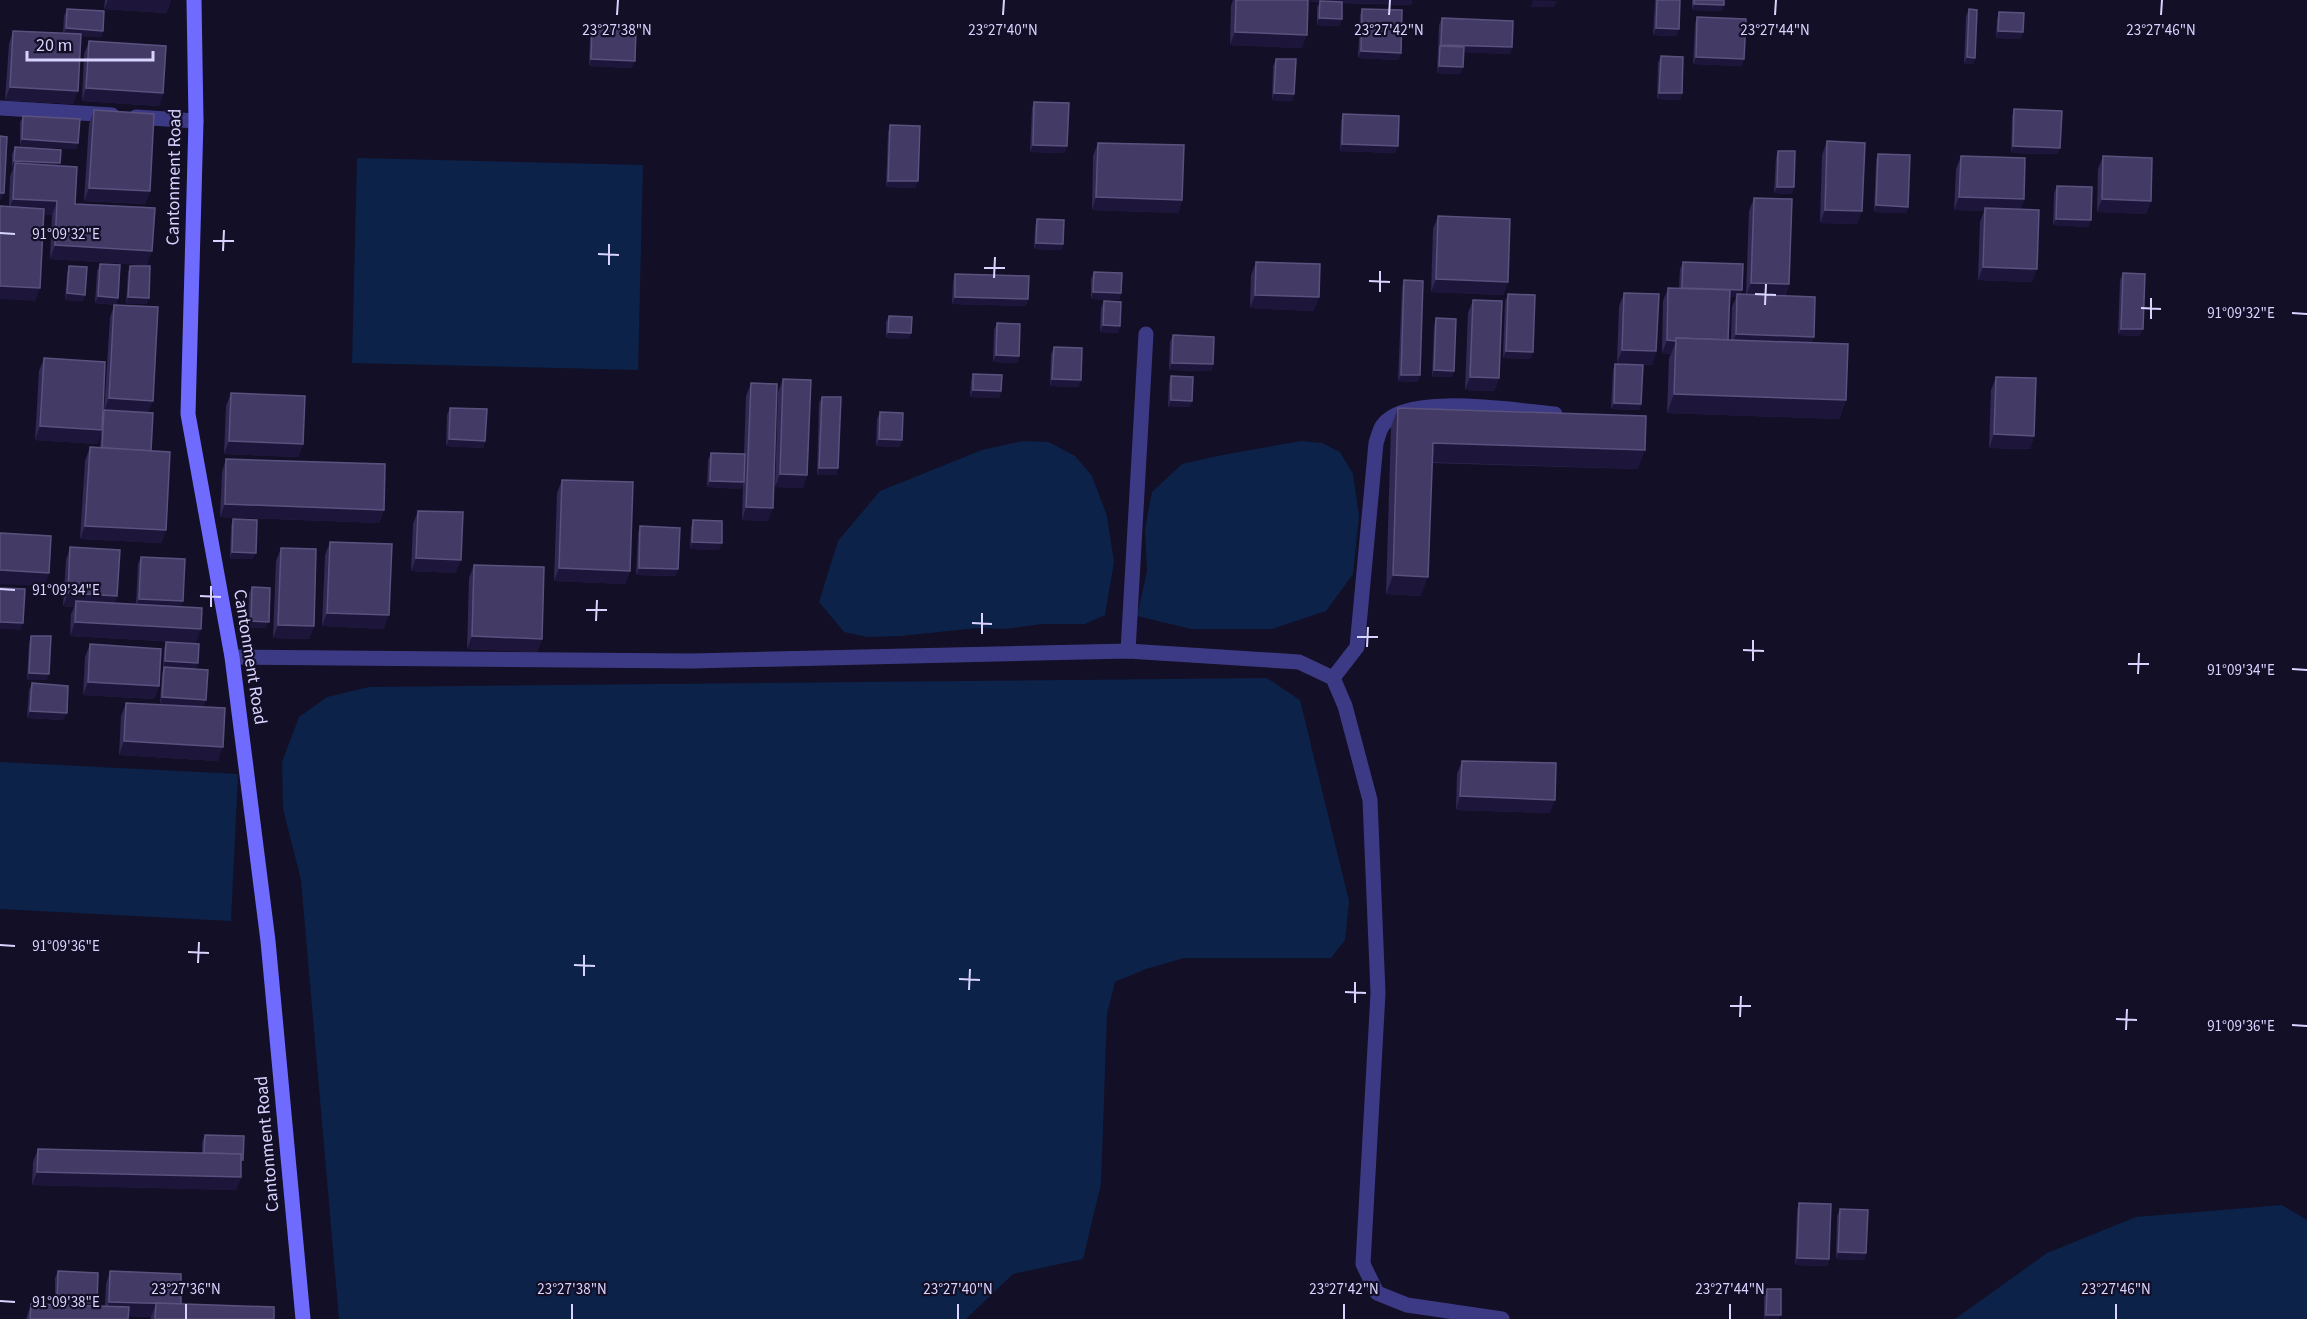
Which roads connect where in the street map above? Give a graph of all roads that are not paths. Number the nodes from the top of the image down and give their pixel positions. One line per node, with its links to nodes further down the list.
1 (194, 0): 3 (main road, Cantonment Road)
2 (0, 108): 3 (street)
3 (196, 121): 7 (main road, Cantonment Road)
4 (1146, 334): 6 (street)
5 (1570, 415): 8 (street)
6 (1128, 651): 7 (street); 8 (street)
7 (232, 657): 9 (main road, Cantonment Road)
8 (1333, 678): 10 (street)
9 (303, 1319)
10 (1502, 1319)

